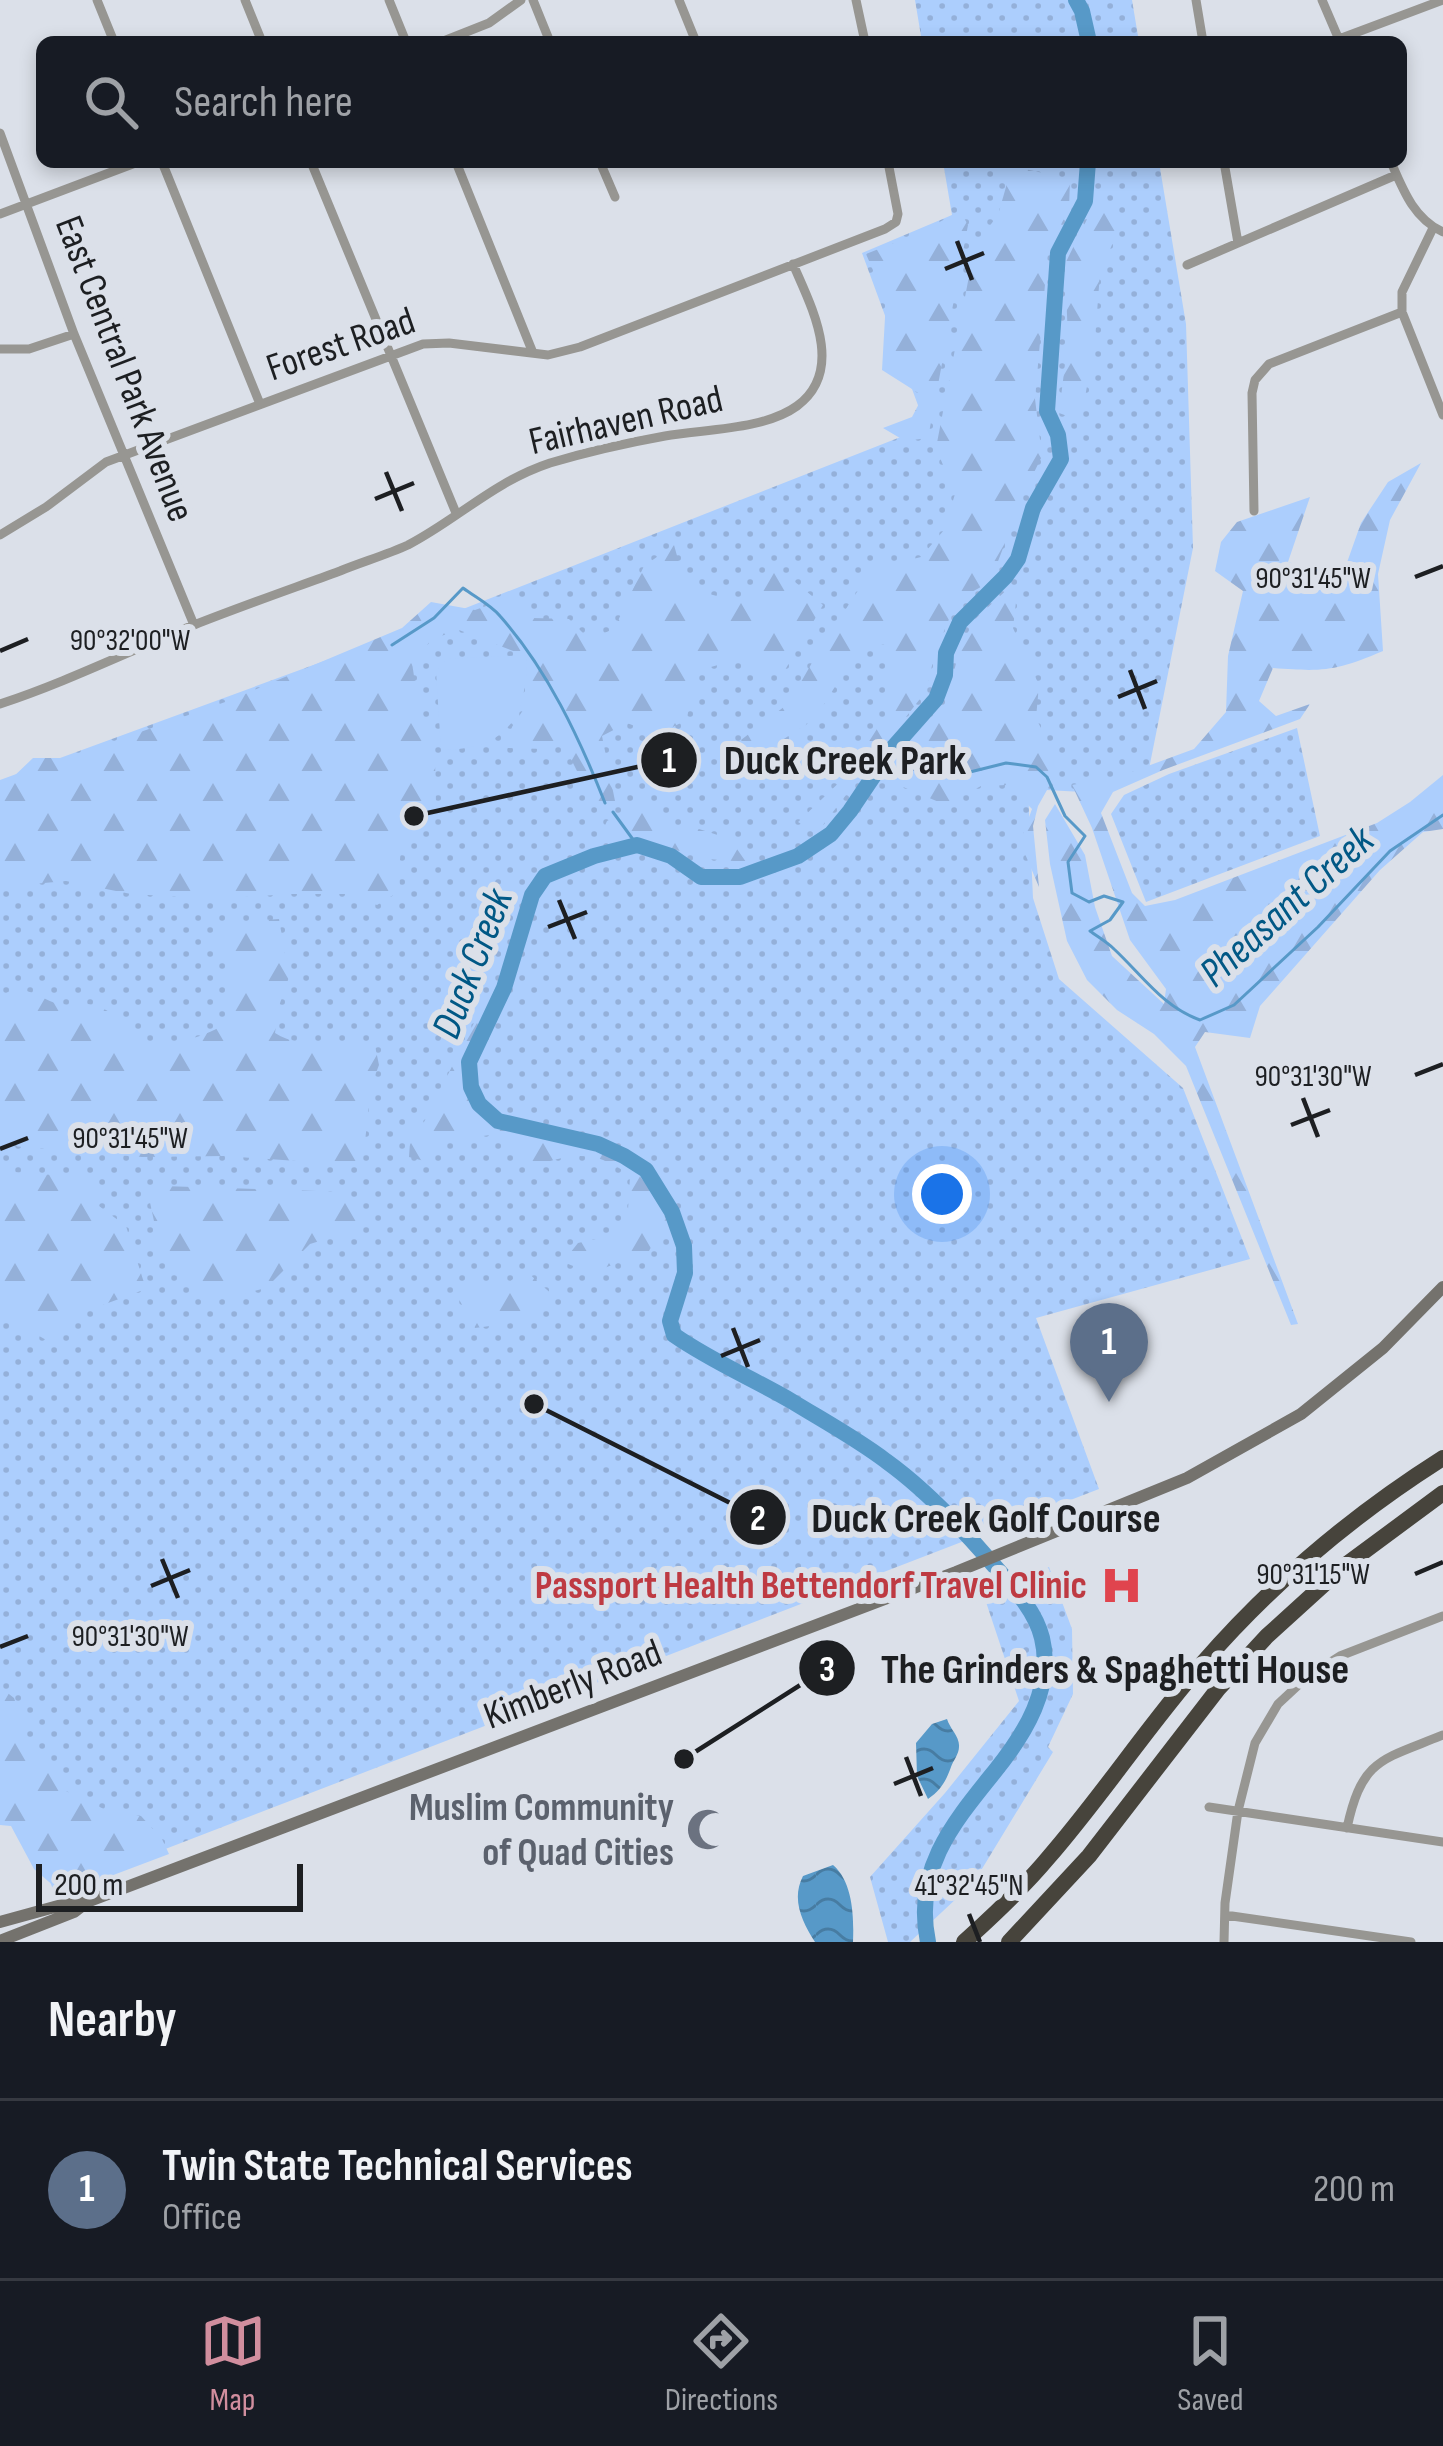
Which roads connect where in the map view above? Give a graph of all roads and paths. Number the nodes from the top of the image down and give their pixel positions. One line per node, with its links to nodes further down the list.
1 (97, 0): 11 (street)
2 (245, 0): 12 (street)
3 (389, 0): 13 (street)
4 (520, 0): 14 (street)
5 (533, 0): 15 (street)
6 (680, 0): 16 (street)
7 (856, 0): 17 (street)
8 (1196, 0): 18 (street)
9 (1322, 0): 19 (street)
10 (1443, 0): 20 (street)
11 (112, 36)
12 (260, 36)
13 (404, 36)
14 (455, 36)
15 (548, 36)
16 (694, 36)
17 (864, 36)
18 (1202, 36)
19 (1338, 36)
20 (1353, 36)
21 (0, 134): 32 (street, East Central Park Avenue)
22 (122, 168): 32 (street)
23 (164, 168): 43 (street)
24 (313, 168): 42 (street)
25 (458, 168): 41 (street)
26 (603, 168): 31 (street)
27 (889, 168): 36 (street, Forest Road)
28 (1225, 168): 35 (street)
29 (1393, 168): 30 (street)
30 (1396, 175): 34 (street); 35 (street)
31 (615, 197)
32 (27, 203): 33 (street); 39 (street, East Central Park Avenue)
33 (0, 214)
34 (1438, 230): 38 (street)
35 (1238, 243): 37 (street)
36 (793, 264): 41 (street, Forest Road); 47 (street, Fairhaven Road)
37 (1186, 265)
38 (1402, 312): 44 (street); 46 (street)
39 (74, 334): 40 (street); 45 (street, East Central Park Avenue)
40 (0, 349)
41 (532, 353): 42 (street, Forest Road)
42 (391, 356): 43 (street, Forest Road); 47 (street)
43 (260, 404): 45 (street, Forest Road)
44 (1443, 415)
45 (124, 455): 48 (street, Forest Road); 49 (street, East Central Park Avenue)
46 (1254, 511)
47 (456, 513): 49 (street, Fairhaven Road)
48 (0, 535)
49 (194, 625): 50 (street, Fairhaven Road)
50 (0, 704)
51 (1443, 1287): 60 (main road, Kimberly Road)
52 (1443, 1458): 64 (highway)
53 (1443, 1493): 65 (highway)
54 (1443, 1616): 57 (street)
55 (1443, 1735): 58 (street)
56 (1209, 1807): 57 (street)
57 (1238, 1811): 58 (street); 61 (street)
58 (1347, 1828): 59 (street)
59 (1443, 1842)
60 (87, 1902): 62 (main road, Kimberly Road); 63 (main road, Kimberly Road)
61 (1225, 1915): 66 (street); 67 (street)
62 (0, 1921): 63 (street)
63 (3, 1939)
64 (964, 1942)
65 (1009, 1942)
66 (1223, 1942)
67 (1411, 1942)

